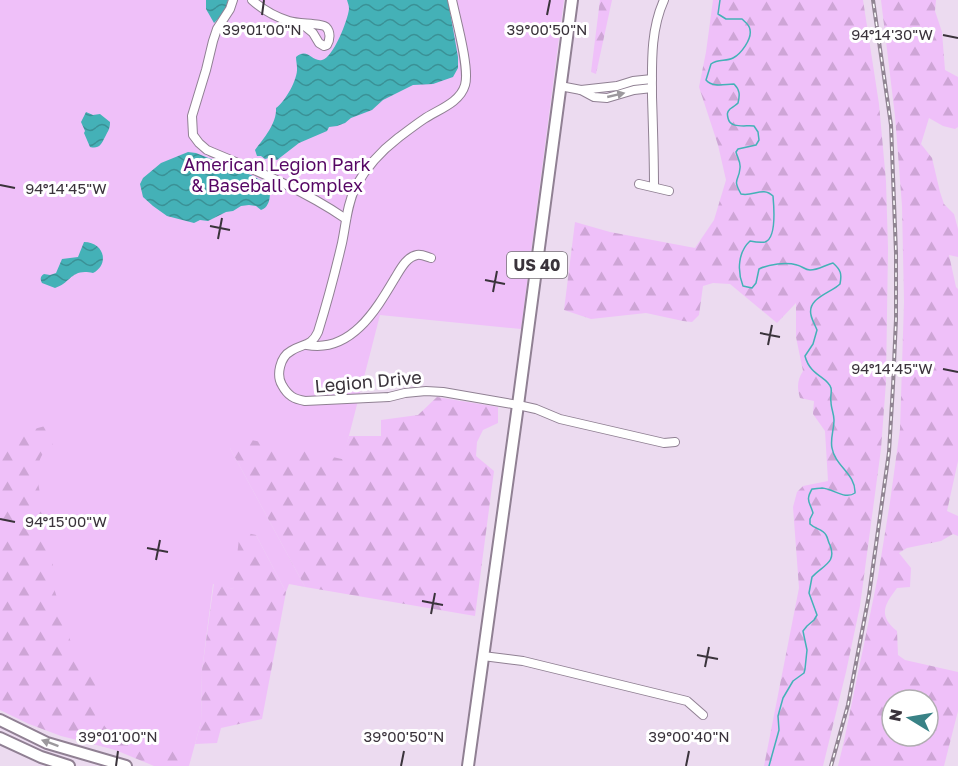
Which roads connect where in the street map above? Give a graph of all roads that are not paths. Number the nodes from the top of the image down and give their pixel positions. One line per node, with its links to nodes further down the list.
1 (233, 0): 14 (street)
2 (252, 0): 6 (street)
3 (452, 0): 14 (street)
4 (572, 0): 8 (main road, US 40)
5 (664, 0): 7 (street)
6 (303, 24)
7 (652, 79): 9 (street); 10 (street)
8 (560, 86): 10 (street); 17 (main road, US 40)
9 (652, 88): 10 (street, one-way to 9); 12 (street)
10 (581, 90)
11 (639, 184): 12 (street)
12 (654, 187): 13 (street)
13 (669, 191)
14 (346, 219): 16 (street)
15 (431, 258): 16 (street)
16 (307, 345): 17 (street, Legion Drive)
17 (518, 405): 18 (street); 19 (main road, US 40)
18 (675, 442)
19 (483, 656): 20 (street); 25 (main road, US 40)
20 (703, 715)
21 (0, 720): 24 (main road, one-way to 21)
22 (0, 738): 23 (main road)
23 (69, 766)
24 (126, 766)
25 (468, 766)

